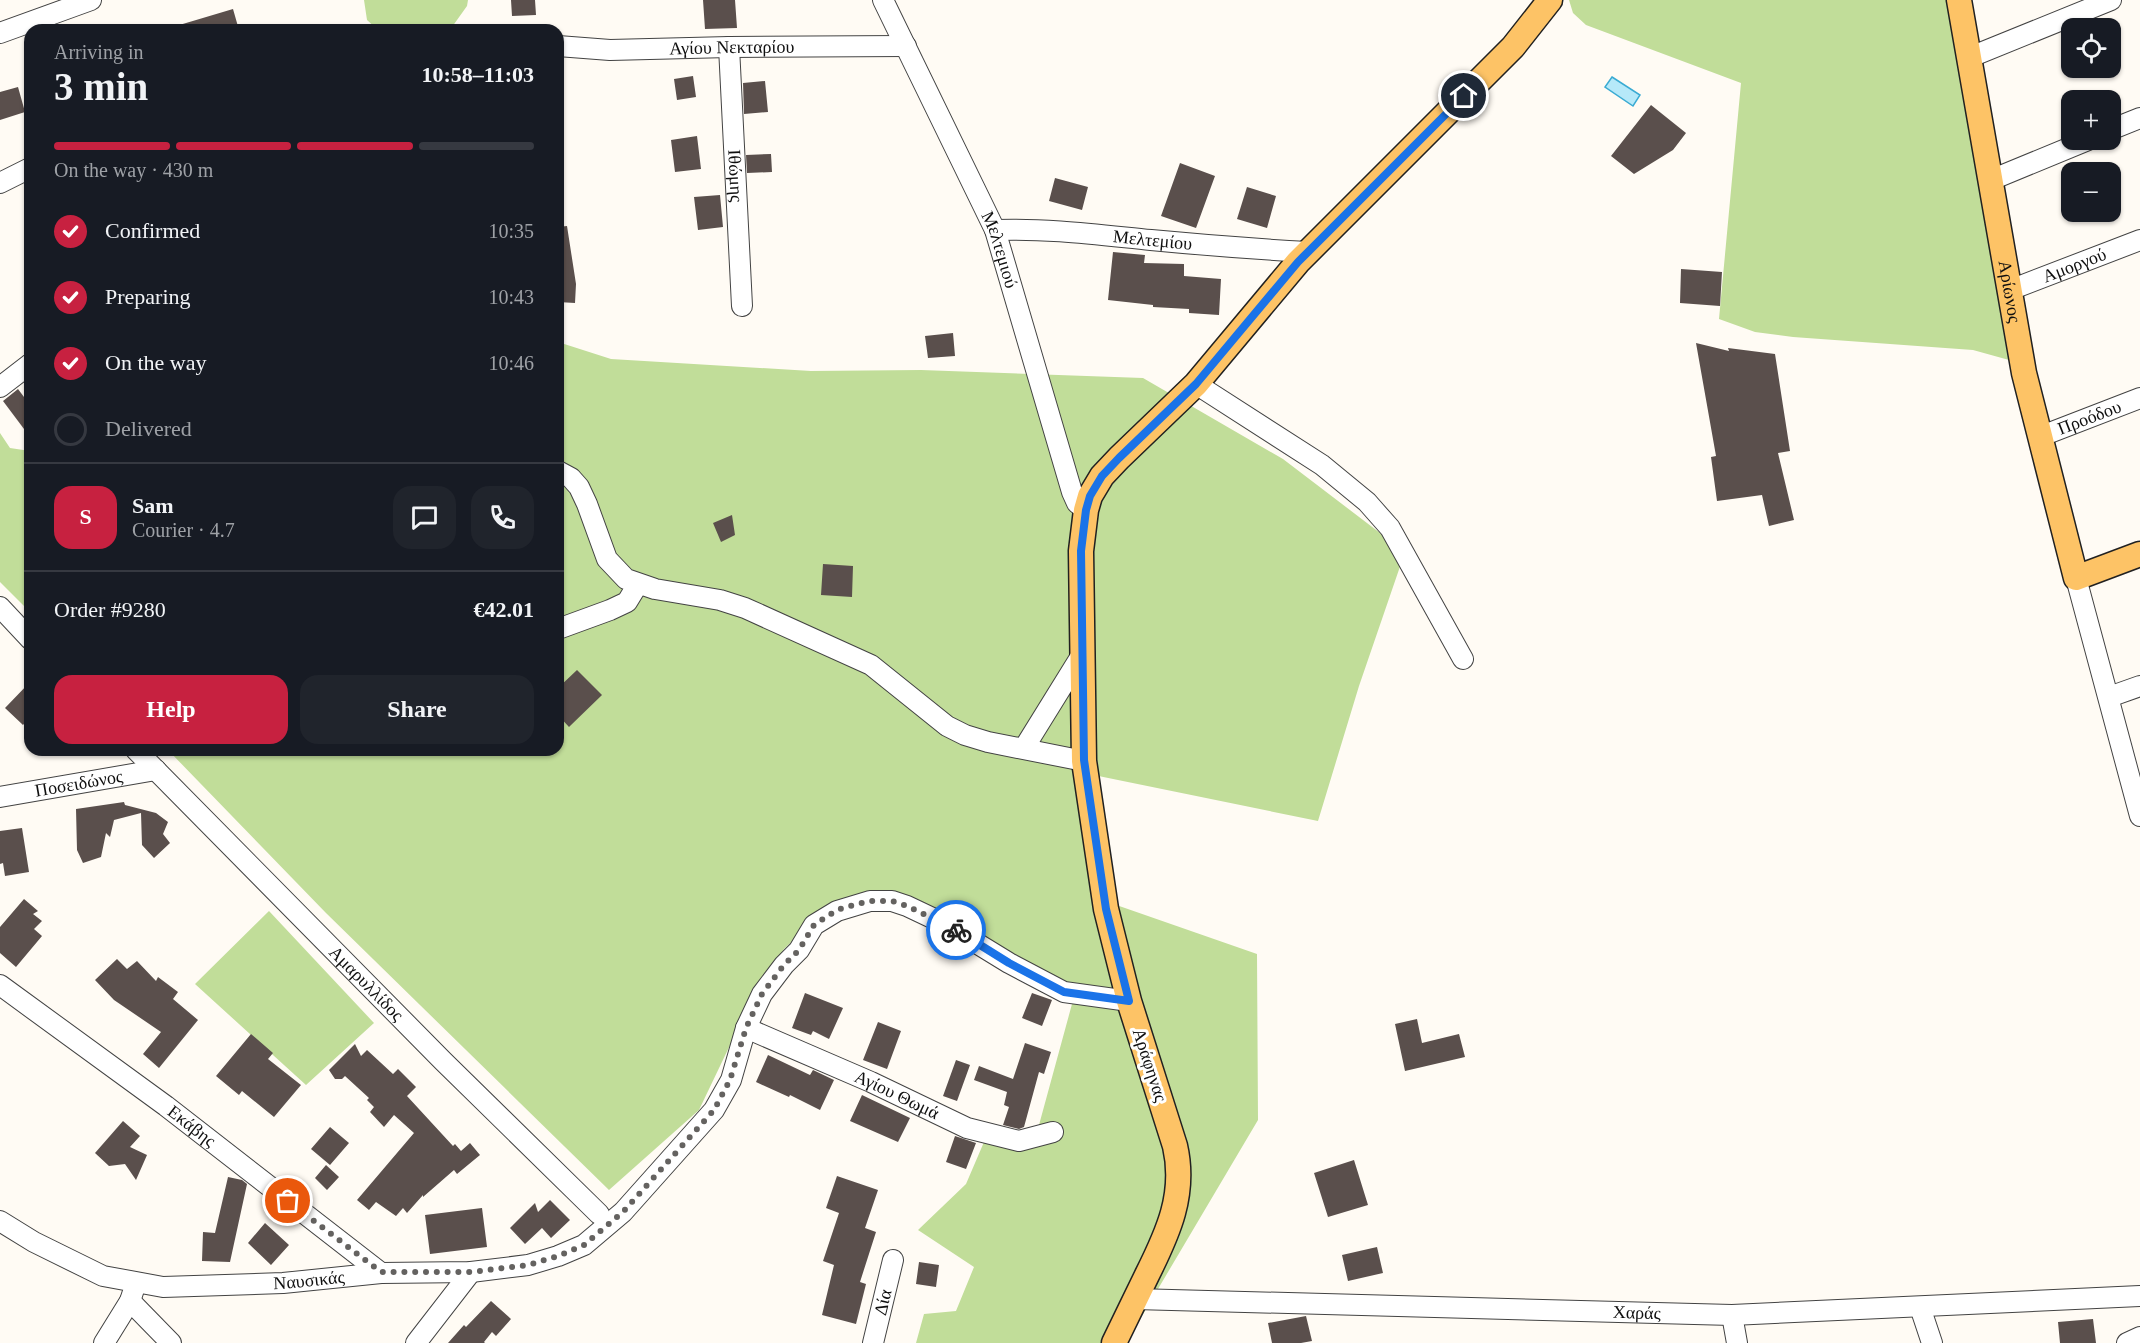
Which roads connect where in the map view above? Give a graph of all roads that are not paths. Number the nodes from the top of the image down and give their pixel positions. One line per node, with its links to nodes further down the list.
1 (91, 0): 7 (street)
2 (883, 0): 10 (street, Μελτεμιού)
3 (1550, 0): 21 (main road, Αράφηνας)
4 (1959, 0): 12 (main road, Αρίωνος)
5 (2111, 0): 12 (street)
6 (24, 24): 8 (street)
7 (25, 24)
8 (0, 33)
9 (564, 46): 11 (street, Αγίου Νεκταρίου)
10 (906, 46): 11 (street, Αγίου Νεκταρίου); 19 (street, Μελτεμιού)
11 (729, 47): 23 (street, Ιθώμης)
12 (1968, 58): 17 (main road, Αρίωνος)
13 (2140, 118): 14 (street)
14 (2121, 126)
15 (2064, 150): 17 (street)
16 (24, 171): 18 (street)
17 (1990, 180): 22 (main road, Αρίωνος)
18 (0, 183)
19 (995, 230): 21 (street, Μελτεμίου); 30 (street, Μελτεμιού)
20 (2140, 240): 22 (street, Αμοργού)
21 (1308, 252): 25 (main road, Αράφηνας)
22 (2010, 290): 28 (main road, Αρίωνος)
23 (742, 306)
24 (24, 369): 26 (street)
25 (1196, 384): 30 (main road, Αράφηνας); 38 (street)
26 (0, 387)
27 (2140, 398): 28 (street, Προόδου)
28 (2040, 437): 32 (main road, Αρίωνος)
29 (564, 474): 33 (street)
30 (1086, 510): 37 (main road, Αράφηνας)
31 (2140, 554): 32 (main road)
32 (2076, 578): 40 (street)
33 (638, 584): 35 (street); 41 (street)
34 (0, 607): 36 (street)
35 (564, 627)
36 (24, 633)
37 (1081, 656): 41 (street); 43 (main road, Αράφηνας)
38 (1463, 659)
39 (2140, 686): 40 (street)
40 (2109, 698): 46 (street)
41 (1024, 748): 43 (street)
42 (142, 756): 44 (street, Αμαρυλλίδος)
43 (1084, 760): 48 (main road, Αράφηνας)
44 (156, 770): 45 (street, Ποσειδώνος); 52 (street, Αμαρυλλίδος)
45 (0, 797)
46 (2140, 816)
47 (0, 985): 56 (street, Εκάβης)
48 (1129, 1001): 49 (street, Ναυσικάς); 60 (main road, Αράφηνας)
49 (746, 1028): 50 (street, Αγίου Θωμά); 51 (street, Ναυσικάς)
50 (1053, 1132)
51 (644, 1190): 52 (street); 54 (street, Ναυσικάς)
52 (598, 1214): 54 (street)
53 (0, 1221): 58 (street, Ναυσικάς)
54 (584, 1245): 57 (street, Ναυσικάς)
55 (892, 1260): 67 (street, Δία)
56 (381, 1272): 57 (street, Ναυσικάς); 58 (street, Ναυσικάς)
57 (471, 1272): 66 (street)
58 (133, 1292): 64 (street); 65 (street)
59 (2140, 1296): 61 (street, Χαράς)
60 (1135, 1299): 62 (street, Χαράς); 68 (main road, Αράφηνας)
61 (1920, 1307): 62 (street, Χαράς); 70 (street)
62 (1732, 1315): 69 (street)
63 (2140, 1337): 71 (street)
64 (104, 1343)
65 (171, 1343)
66 (416, 1343)
67 (873, 1343)
68 (1114, 1343)
69 (1737, 1343)
70 (1932, 1343)
71 (2127, 1343)

